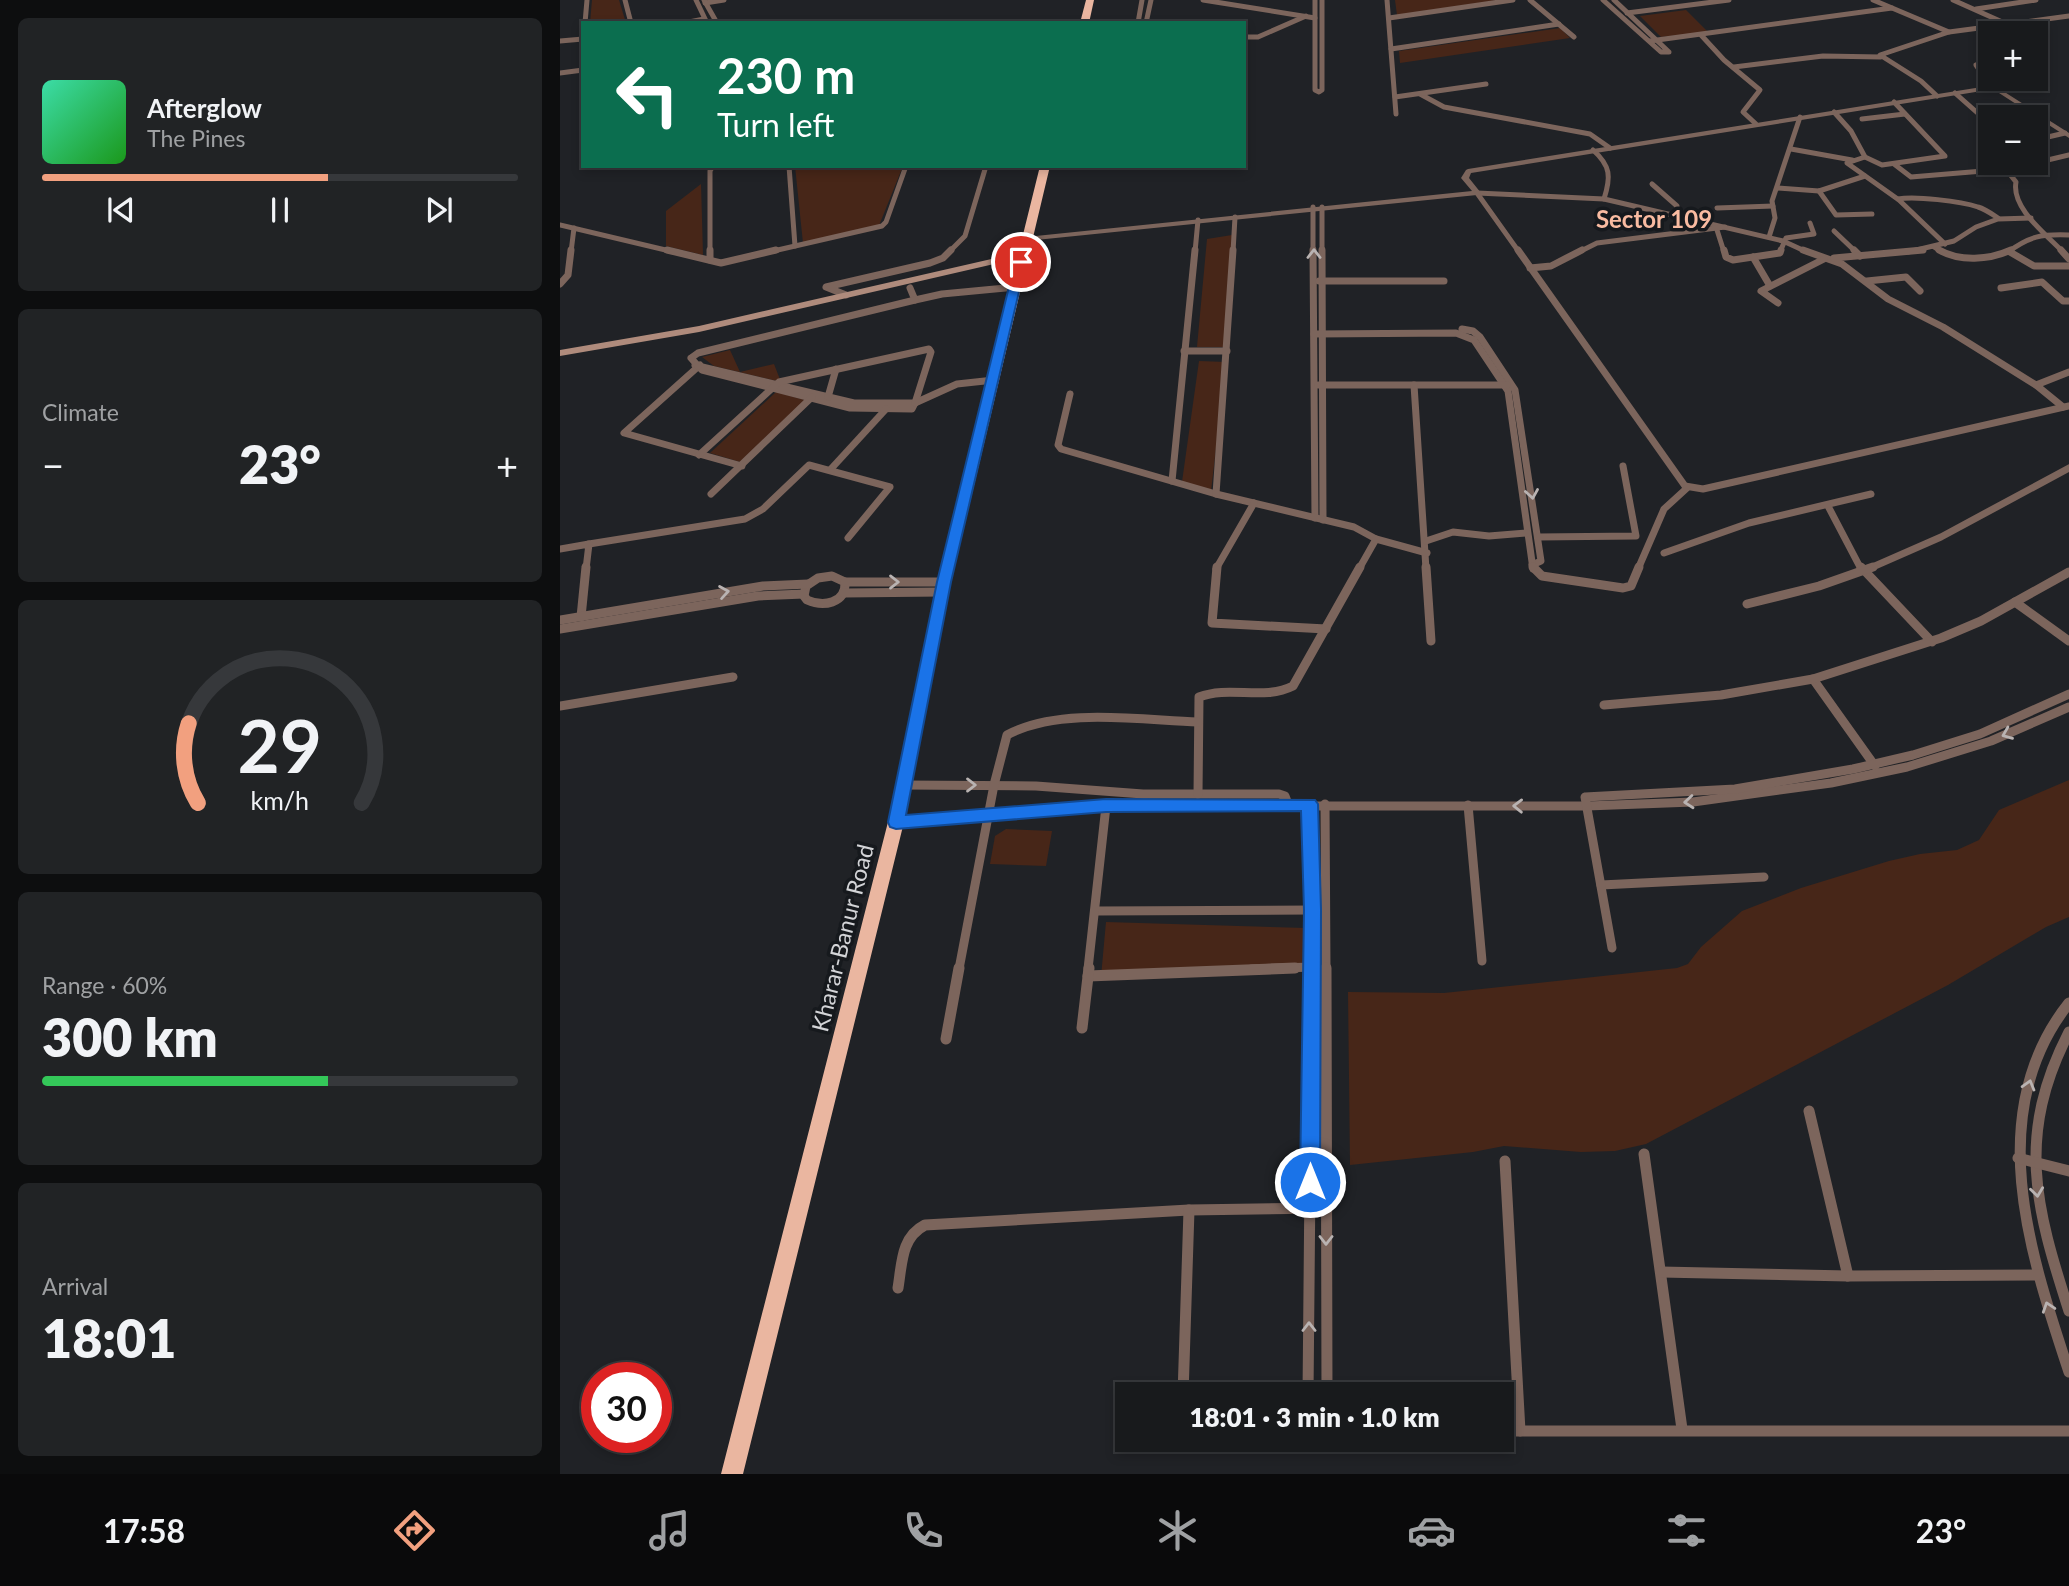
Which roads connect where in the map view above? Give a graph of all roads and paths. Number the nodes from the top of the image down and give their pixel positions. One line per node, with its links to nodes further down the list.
1 (587, 0): 31 (street)
2 (625, 0): 32 (street)
3 (696, 0): 33 (street)
4 (723, 0): 21 (street)
5 (1090, 0): 35 (highway)
6 (1142, 0): 36 (street)
7 (1151, 0): 37 (street)
8 (1203, 0): 27 (street)
9 (1315, 0): 29 (street)
10 (1322, 0): 52 (street)
11 (1387, 0): 30 (street)
12 (1513, 0): 30 (street)
13 (1530, 0): 40 (street)
14 (1603, 0): 26 (street)
15 (1614, 0): 25 (street)
16 (1729, 0): 25 (street)
17 (1873, 0): 23 (street)
18 (1953, 0): 22 (street)
19 (1978, 0): 22 (street)
20 (2036, 0): 24 (street)
21 (705, 1): 34 (street)
22 (1967, 5): 24 (street)
23 (1892, 8): 42 (street); 43 (street)
24 (1976, 9): 38 (street)
25 (1630, 13): 26 (street); 48 (street)
26 (1621, 14): 50 (street)
27 (1306, 16): 29 (street); 45 (street)
28 (2069, 16): 39 (street)
29 (1315, 18): 52 (street)
30 (1389, 18): 53 (street)
31 (585, 21)
32 (630, 21)
33 (705, 21)
34 (717, 21)
35 (1085, 21)
36 (1138, 21)
37 (1146, 21)
38 (2002, 21)
39 (2036, 21)
40 (1559, 24): 46 (street); 53 (street)
41 (1978, 29): 42 (street)
42 (1949, 32): 54 (street)
43 (1701, 34): 48 (street); 55 (street)
44 (1246, 37): 45 (street)
45 (1253, 37): 51 (street)
46 (1574, 37)
47 (581, 39): 49 (street)
48 (1658, 40): 50 (street); 50 (street)
49 (560, 41)
50 (1650, 41)
51 (1246, 46)
52 (1318, 47): 52 (street)
53 (1391, 49): 64 (street)
54 (1881, 57): 55 (street); 63 (street)
55 (1734, 67): 72 (street)
56 (581, 70): 57 (street)
57 (560, 73)
58 (1486, 84): 62 (street)
59 (1978, 90): 61 (street)
60 (1997, 91): 73 (street)
61 (1955, 93): 63 (street); 67 (street)
62 (1420, 94): 64 (street); 75 (street)
63 (1937, 96): 65 (street)
64 (1395, 97): 68 (street)
65 (1894, 102): 66 (street); 69 (street)
66 (1835, 112): 70 (street); 79 (street)
67 (1978, 113)
68 (1396, 114)
69 (1905, 114): 71 (street); 82 (street)
70 (1800, 117): 72 (street); 76 (street)
71 (1861, 119)
72 (1756, 124): 75 (street)
73 (2067, 135): 74 (street)
74 (2048, 138)
75 (1610, 148): 77 (street)
76 (1791, 149): 80 (street); 93 (street)
77 (1593, 150): 91 (street); 97 (street)
78 (2069, 155): 81 (street)
79 (1865, 157): 80 (street); 82 (street)
80 (1852, 160): 90 (street)
81 (2048, 160)
82 (1894, 164): 88 (street)
83 (711, 168): 127 (street)
84 (789, 168): 119 (street)
85 (905, 168): 119 (street)
86 (985, 168): 140 (street)
87 (1044, 168): 121 (highway, Kharar-Banur Road)
88 (1978, 171)
89 (2011, 175): 106 (street)
90 (1865, 176): 94 (street); 98 (street)
91 (1466, 180): 95 (street); 96 (street)
92 (1652, 184): 103 (street)
93 (1777, 188): 94 (street); 99 (street)
94 (1819, 191): 102 (street)
95 (1477, 192): 96 (street); 97 (street); 129 (street)
96 (1435, 195): 100 (street)
97 (1604, 199): 103 (street)
98 (1898, 200): 105 (street); 118 (street)
99 (1773, 206): 101 (street); 116 (street)
100 (1318, 207): 104 (street); 130 (street, one-way to 100); 131 (street)
101 (1717, 208)
102 (1872, 214)
103 (1678, 216): 110 (street)
104 (1235, 217): 107 (street); 146 (street)
105 (1998, 218): 106 (street); 118 (street)
106 (2031, 218): 114 (street)
107 (1198, 220): 121 (street); 145 (street)
108 (1810, 223): 117 (street)
109 (560, 225): 111 (street)
110 (1726, 227): 112 (street); 116 (street)
111 (573, 228): 127 (street); 134 (street)
112 (1717, 230): 124 (street); 129 (street)
113 (1834, 231): 123 (street)
114 (2047, 235): 115 (street); 122 (street); 126 (street)
115 (2069, 235)
116 (1769, 237): 117 (street)
117 (1783, 241): 124 (street); 125 (street)
118 (1945, 244): 120 (street)
119 (795, 246): 127 (street)
120 (1934, 247): 122 (street); 123 (street)
121 (1023, 252): 136 (highway, Kharar-Banur Road); 137 (main road); 140 (main road)
122 (2010, 252): 128 (street)
123 (1860, 256): 125 (street)
124 (1753, 257): 135 (street)
125 (1822, 258): 133 (street); 135 (street)
126 (2069, 259)
127 (710, 260)
128 (2069, 266)
129 (1530, 268): 170 (street)
130 (1314, 281): 131 (street); 144 (street)
131 (1323, 281): 132 (street); 144 (street)
132 (1444, 281)
133 (1867, 281): 139 (street); 156 (street)
134 (560, 284)
135 (1770, 286): 143 (street)
136 (1016, 287): 141 (street); 152 (highway, Kharar-Banur Road)
137 (910, 288): 141 (street); 148 (main road)
138 (2001, 288): 142 (street)
139 (1920, 290)
140 (846, 295): 147 (main road)
141 (915, 300): 149 (street)
142 (2069, 301)
143 (1778, 303)
144 (1318, 331): 153 (street); 155 (street)
145 (1184, 351): 146 (street); 169 (street)
146 (1227, 351): 172 (street)
147 (560, 353)
148 (560, 361)
149 (698, 366): 157 (street); 164 (street)
150 (836, 369): 157 (street); 160 (street); 161 (street)
151 (2069, 372): 156 (street)
152 (994, 380): 161 (street); 191 (highway, Kharar-Banur Road)
153 (1319, 385): 154 (street); 176 (street)
154 (1414, 385): 155 (street); 181 (street)
155 (1509, 385): 177 (street); 178 (street, one-way to 178)
156 (2036, 385): 162 (street)
157 (774, 386): 159 (street); 164 (street)
158 (1070, 394): 169 (street)
159 (813, 396): 160 (street); 163 (street); 165 (street)
160 (828, 397): 161 (street)
161 (915, 403): 163 (street)
162 (2066, 406): 170 (street)
163 (886, 409): 168 (street)
164 (699, 455): 165 (street)
165 (742, 466): 171 (street)
166 (1623, 466): 178 (street)
167 (2069, 468): 187 (street)
168 (830, 470): 179 (street); 182 (street)
169 (1172, 481): 172 (street)
170 (1687, 488): 186 (street)
171 (711, 494)
172 (1216, 494): 174 (street)
173 (1871, 494): 175 (street)
174 (1254, 503): 176 (street); 199 (street)
175 (1828, 506): 185 (street); 187 (street)
176 (1319, 519): 180 (street)
177 (1527, 533): 181 (street); 186 (street)
178 (1538, 537): 186 (street)
179 (848, 538)
180 (1376, 539): 184 (street); 199 (street)
181 (1426, 541): 184 (street)
182 (589, 544): 183 (street); 196 (street)
183 (560, 549)
184 (1427, 552): 200 (street)
185 (1664, 553)
186 (1532, 565)
187 (1863, 572): 195 (street); 202 (street)
188 (2069, 572): 194 (street)
189 (845, 582): 190 (street); 191 (street, one-way to 191); 192 (street)
190 (808, 584): 193 (street); 196 (street, one-way to 190)
191 (943, 587): 192 (street); 212 (highway, Kharar-Banur Road)
192 (844, 593): 193 (street)
193 (804, 594): 198 (street)
194 (2015, 603): 201 (street); 202 (street)
195 (1747, 604)
196 (581, 617): 197 (street)
197 (560, 620)
198 (560, 629)
199 (1326, 629): 209 (street)
200 (1431, 641)
201 (2069, 641)
202 (1932, 642): 204 (street)
203 (733, 677): 207 (street)
204 (1813, 679): 206 (street); 210 (street)
205 (2069, 694): 210 (street)
206 (1604, 705)
207 (560, 706)
208 (2069, 707): 211 (street, one-way to 211)
209 (1198, 722): 213 (street); 214 (street)
210 (1873, 764): 211 (street); 220 (street)
211 (1880, 773): 220 (street, one-way to 220)
212 (903, 785): 213 (street, one-way to 213); 222 (highway, Kharar-Banur Road)
213 (993, 785): 214 (street); 221 (street)
214 (1198, 794): 215 (street)
215 (1288, 804): 216 (street); 219 (street)
216 (1310, 804): 217 (street); 225 (street)
217 (1325, 804): 218 (street); 241 (street)
218 (1468, 805): 220 (street, one-way to 218); 228 (street)
219 (1106, 806): 221 (street); 226 (street)
220 (1587, 806): 224 (street)
221 (989, 813): 222 (street); 234 (street)
222 (896, 822): 257 (highway, Kharar-Banur Road)
223 (1764, 877): 224 (street)
224 (1601, 886): 227 (street)
225 (1312, 910): 226 (street); 229 (street)
226 (1095, 911): 230 (street)
227 (1612, 948)
228 (1482, 961)
229 (1312, 967): 230 (street); 242 (street)
230 (1088, 976): 232 (street)
231 (2069, 1003): 237 (street, one-way to 231)
232 (1083, 1028)
233 (2069, 1032): 239 (street)
234 (946, 1039)
235 (1809, 1111): 246 (street)
236 (1644, 1154): 244 (street)
237 (2018, 1158): 239 (street); 245 (street)
238 (1505, 1161): 255 (street)
239 (2035, 1162): 240 (street); 248 (street, one-way to 248)
240 (2069, 1171)
241 (1326, 1208): 242 (street); 252 (street, one-way to 252)
242 (1310, 1209): 243 (street); 251 (street, one-way to 242)
243 (1189, 1210): 247 (street); 250 (street)
244 (1661, 1272): 246 (street); 253 (street)
245 (2038, 1275): 246 (street); 249 (street, one-way to 245)
246 (1848, 1276)
247 (898, 1288)
248 (2069, 1311)
249 (2069, 1372)
250 (1183, 1382)
251 (1308, 1382)
252 (1328, 1382)
253 (1682, 1429): 255 (street); 256 (street)
254 (1514, 1432): 255 (street)
255 (1520, 1432)
256 (2069, 1432)
257 (732, 1474)

